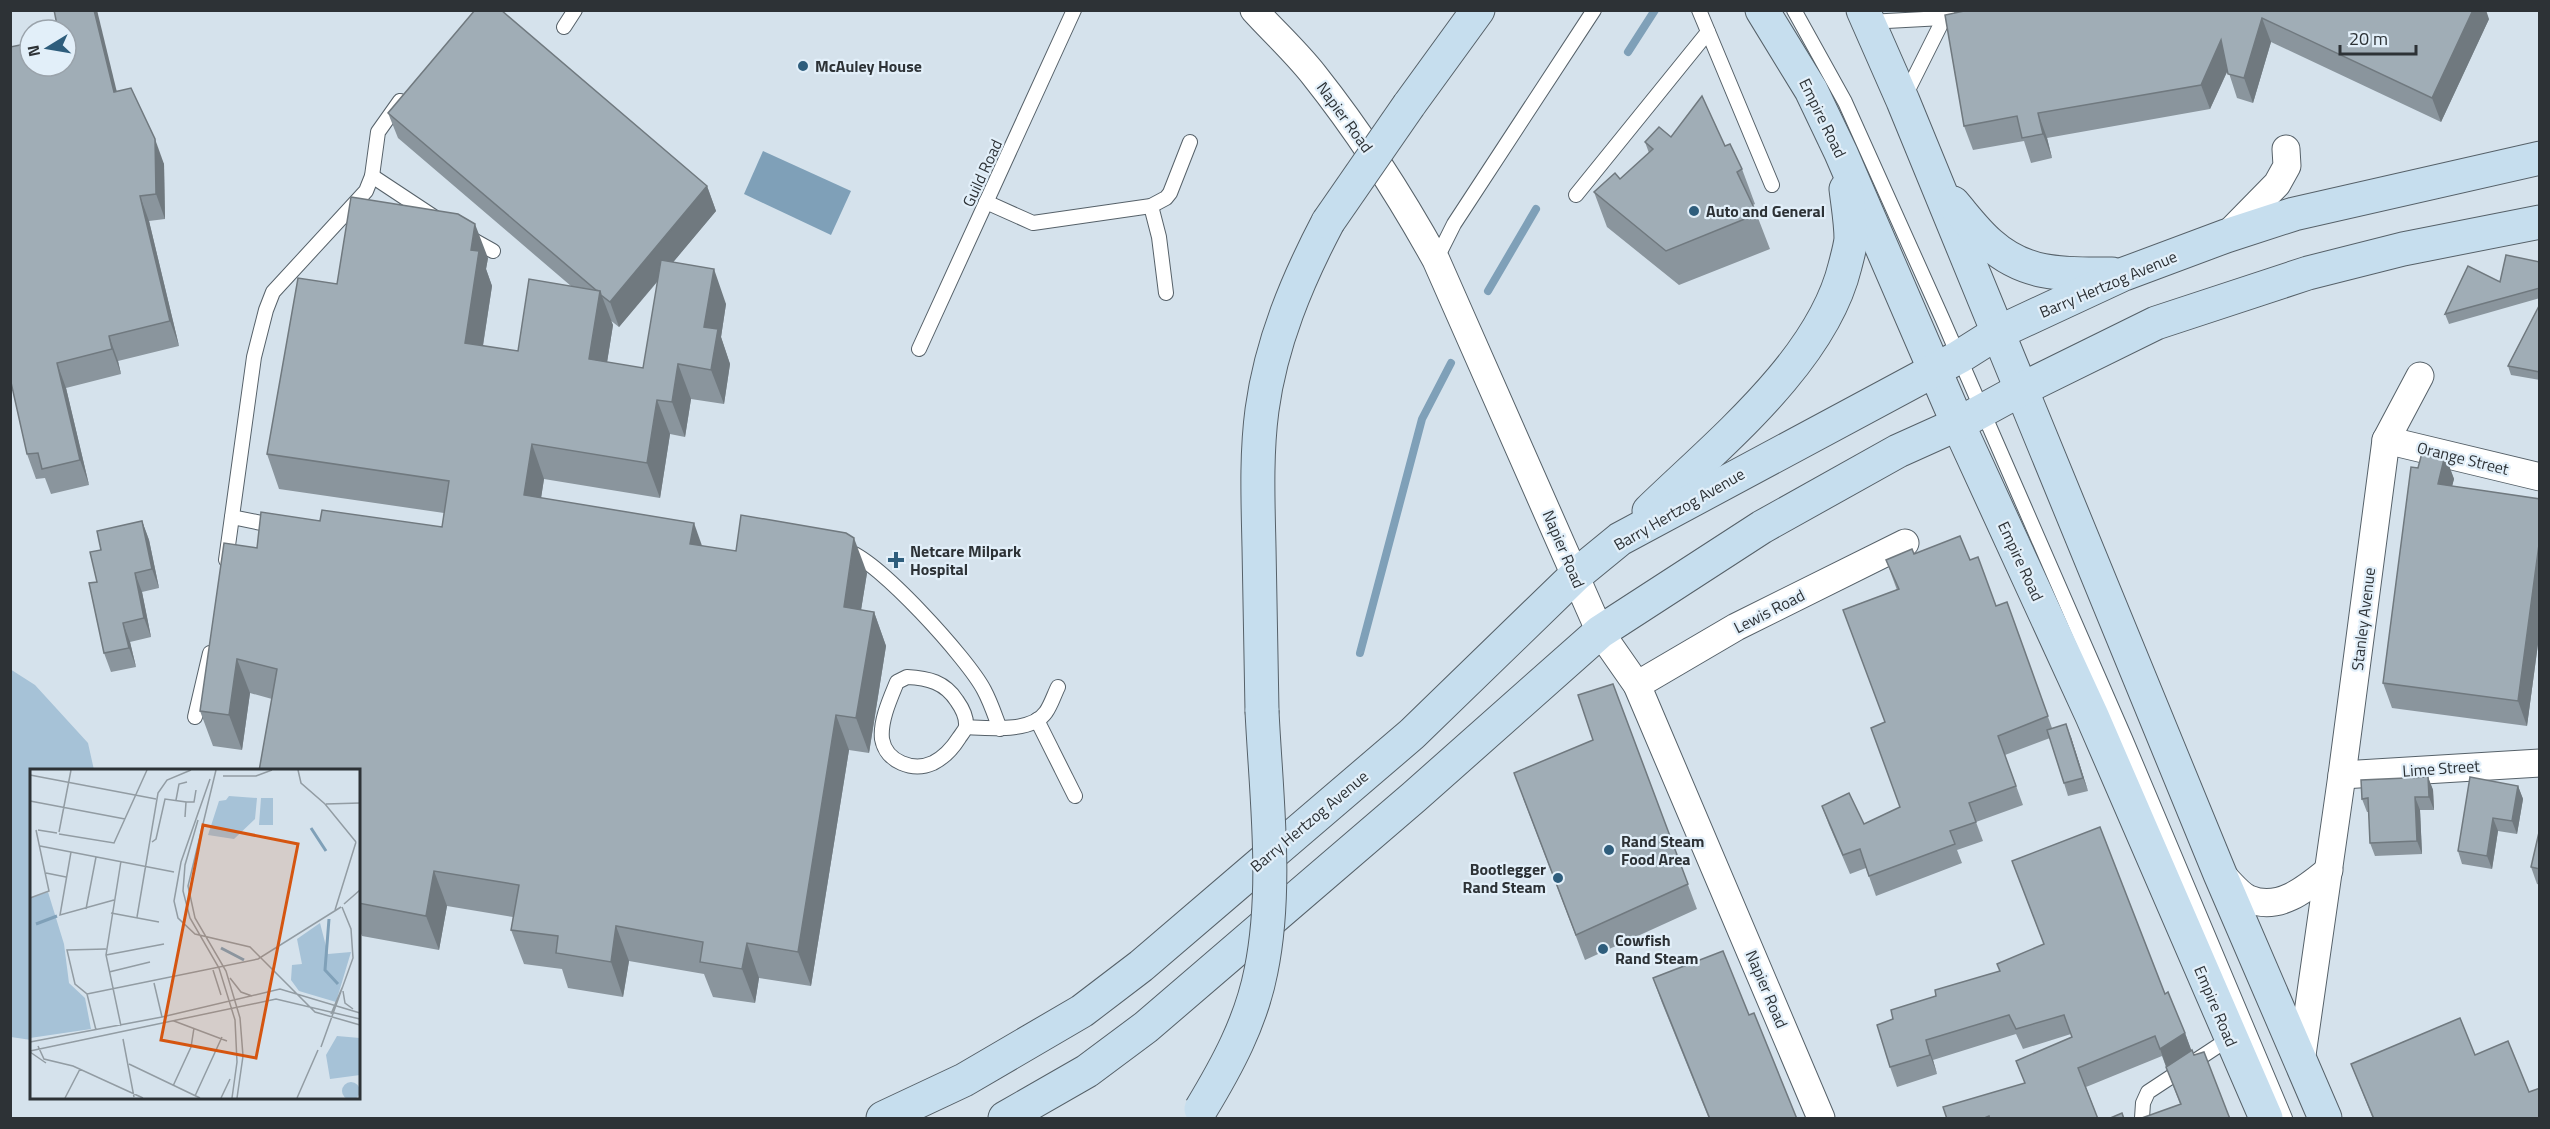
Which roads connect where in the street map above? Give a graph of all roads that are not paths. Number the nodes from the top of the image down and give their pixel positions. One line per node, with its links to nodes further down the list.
1 (575, 10): 11 (lane)
2 (1074, 10): 23 (lane, Guild Road)
3 (1254, 10): 28 (street, Napier Road)
4 (1478, 10): 61 (main road, bridge)
5 (1594, 10): 28 (lane)
6 (1699, 10): 12 (lane)
7 (1762, 10): 17 (main road, Empire Road)
8 (1794, 10): 33 (lane)
9 (1946, 14): 10 (lane); 14 (lane)
10 (1866, 16): 14 (main road)
11 (564, 27)
12 (1708, 32): 20 (lane); 22 (lane)
13 (411, 88): 19 (lane)
14 (1903, 101): 21 (main road)
15 (1190, 142): 24 (lane)
16 (2286, 149): 26 (street)
17 (1841, 153): 33 (main road, Empire Road); 41 (main road)
18 (2540, 158): 26 (main road, Barry Hertzog Avenue)
19 (372, 176): 27 (lane); 39 (lane)
20 (1772, 184)
21 (1937, 186): 29 (main road); 31 (main road)
22 (1576, 195)
23 (986, 202): 24 (lane); 32 (lane, Guild Road)
24 (1150, 206): 30 (lane)
25 (2540, 222): 35 (main road)
26 (2226, 236): 29 (main road, Barry Hertzog Avenue)
27 (493, 251)
28 (1436, 260): 45 (street, Napier Road)
29 (2124, 274): 31 (main road, Barry Hertzog Avenue)
30 (1166, 292)
31 (1997, 333): 33 (main road, Barry Hertzog Avenue); 35 (main road)
32 (919, 349)
33 (1946, 363): 36 (main road, Empire Road); 41 (main road, Barry Hertzog Avenue)
34 (2420, 376): 37 (street, Stanley Avenue)
35 (2022, 389): 36 (main road); 58 (main road)
36 (1970, 417): 46 (main road); 59 (main road, Empire Road); 67 (lane)
37 (2386, 440): 38 (street, Orange Street); 55 (street, Stanley Avenue)
38 (2540, 477)
39 (232, 517): 40 (lane); 44 (lane)
40 (293, 529)
41 (1620, 539): 45 (main road, Barry Hertzog Avenue)
42 (1905, 543): 48 (street, Lewis Road)
43 (839, 549): 53 (lane)
44 (225, 570)
45 (1576, 575): 46 (street, Napier Road); 62 (main road, Barry Hertzog Avenue)
46 (1600, 632): 48 (street, Napier Road); 63 (main road)
47 (214, 636): 50 (lane)
48 (1637, 685): 64 (street, Napier Road)
49 (1058, 687): 51 (lane)
50 (195, 717)
51 (1036, 720): 53 (lane); 56 (lane)
52 (966, 727): 52 (lane); 53 (lane)
53 (1000, 729)
54 (2540, 763): 55 (street, Lime Street)
55 (2342, 775): 57 (street, Stanley Avenue)
56 (1075, 796)
57 (2329, 870): 58 (street); 60 (street, Stanley Avenue)
58 (2220, 874): 60 (main road)
59 (2230, 1038): 65 (lane); 66 (main road, Empire Road)
60 (2301, 1062): 68 (main road)
61 (1197, 1114)
62 (883, 1119)
63 (1005, 1119)
64 (1821, 1119)
65 (2142, 1119)
66 (2266, 1119)
67 (2285, 1119)
68 (2325, 1119)

